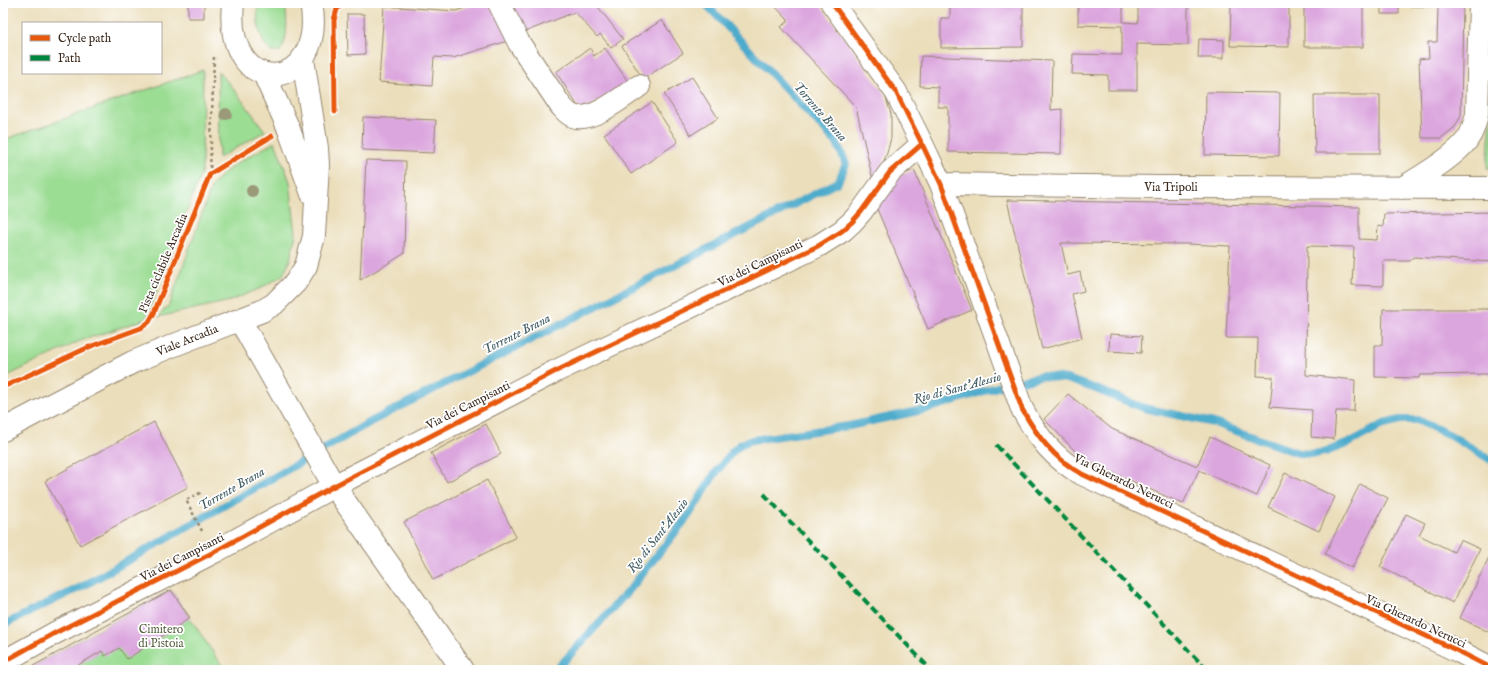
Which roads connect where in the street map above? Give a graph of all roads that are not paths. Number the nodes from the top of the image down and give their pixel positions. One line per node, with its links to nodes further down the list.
1 (233, 3): 7 (street)
2 (312, 3): 6 (street)
3 (499, 3): 8 (street)
4 (832, 3): 9 (street, Via Gherardo Nerucci)
5 (1480, 3): 11 (street)
6 (303, 58): 7 (street); 13 (street, Viale Arcadia)
7 (264, 74): 13 (street, Viale Arcadia)
8 (639, 86)
9 (922, 144): 10 (street, Via Gherardo Nerucci); 16 (street, Via dei Campisanti)
10 (941, 184): 11 (street, Via Tripoli); 18 (street, Via Gherardo Nerucci)
11 (1402, 188): 12 (street, Via Tripoli)
12 (1493, 188)
13 (316, 206): 14 (street, Viale Arcadia)
14 (240, 320): 15 (street, Viale Arcadia); 16 (street)
15 (3, 430)
16 (330, 479): 17 (street, Via dei Campisanti); 19 (street)
17 (3, 662)
18 (1493, 669)
19 (463, 670)

